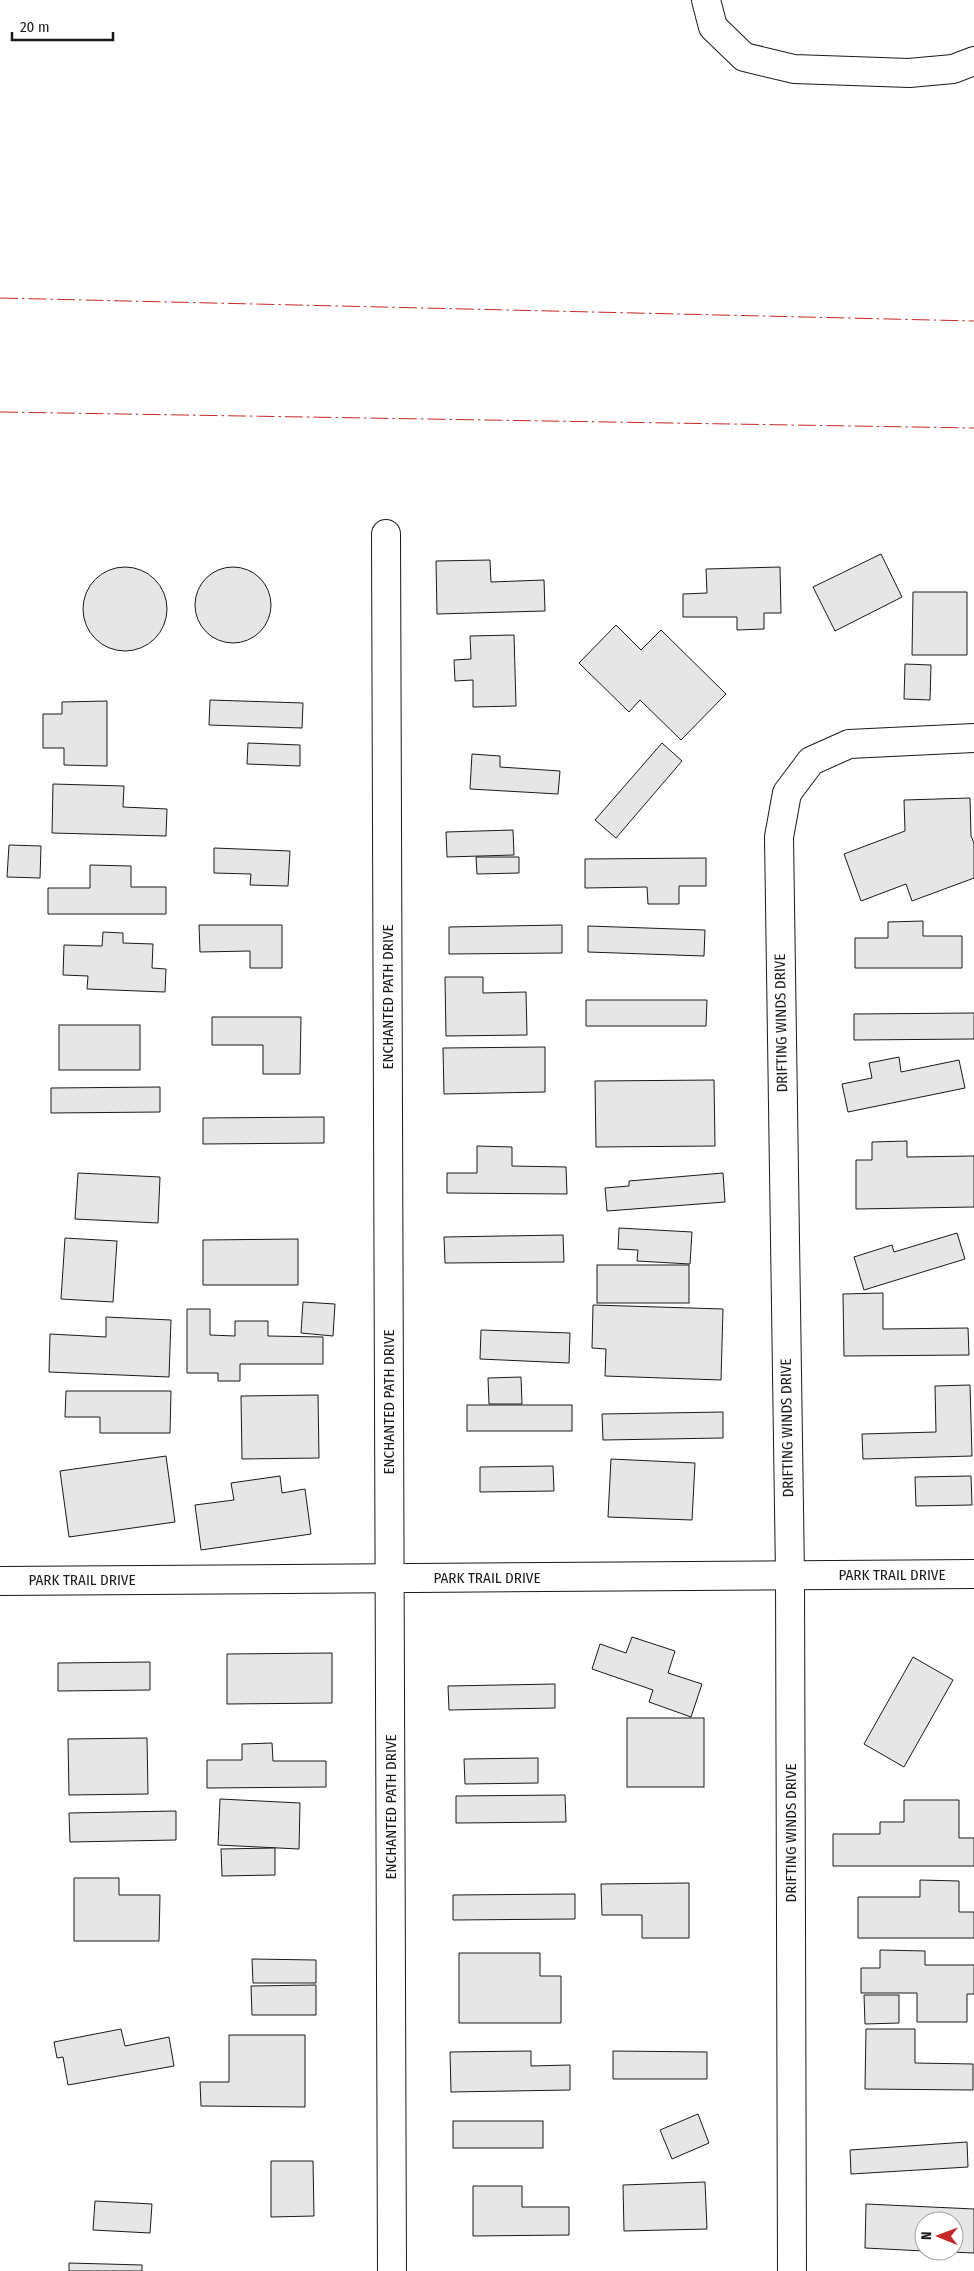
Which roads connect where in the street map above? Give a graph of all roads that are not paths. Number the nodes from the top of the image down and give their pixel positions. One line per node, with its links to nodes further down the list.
1 (706, 0): 2 (street)
2 (974, 61)
3 (386, 534): 7 (street, ENCHANTED PATH DRIVE)
4 (974, 738): 6 (street, DRIFTING WINDS DRIVE)
5 (974, 1574): 6 (street, PARK TRAIL DRIVE)
6 (790, 1576): 7 (street, PARK TRAIL DRIVE); 10 (street, DRIFTING WINDS DRIVE)
7 (390, 1578): 8 (street, PARK TRAIL DRIVE); 9 (street, ENCHANTED PATH DRIVE)
8 (0, 1581)
9 (392, 2271)
10 (792, 2271)

